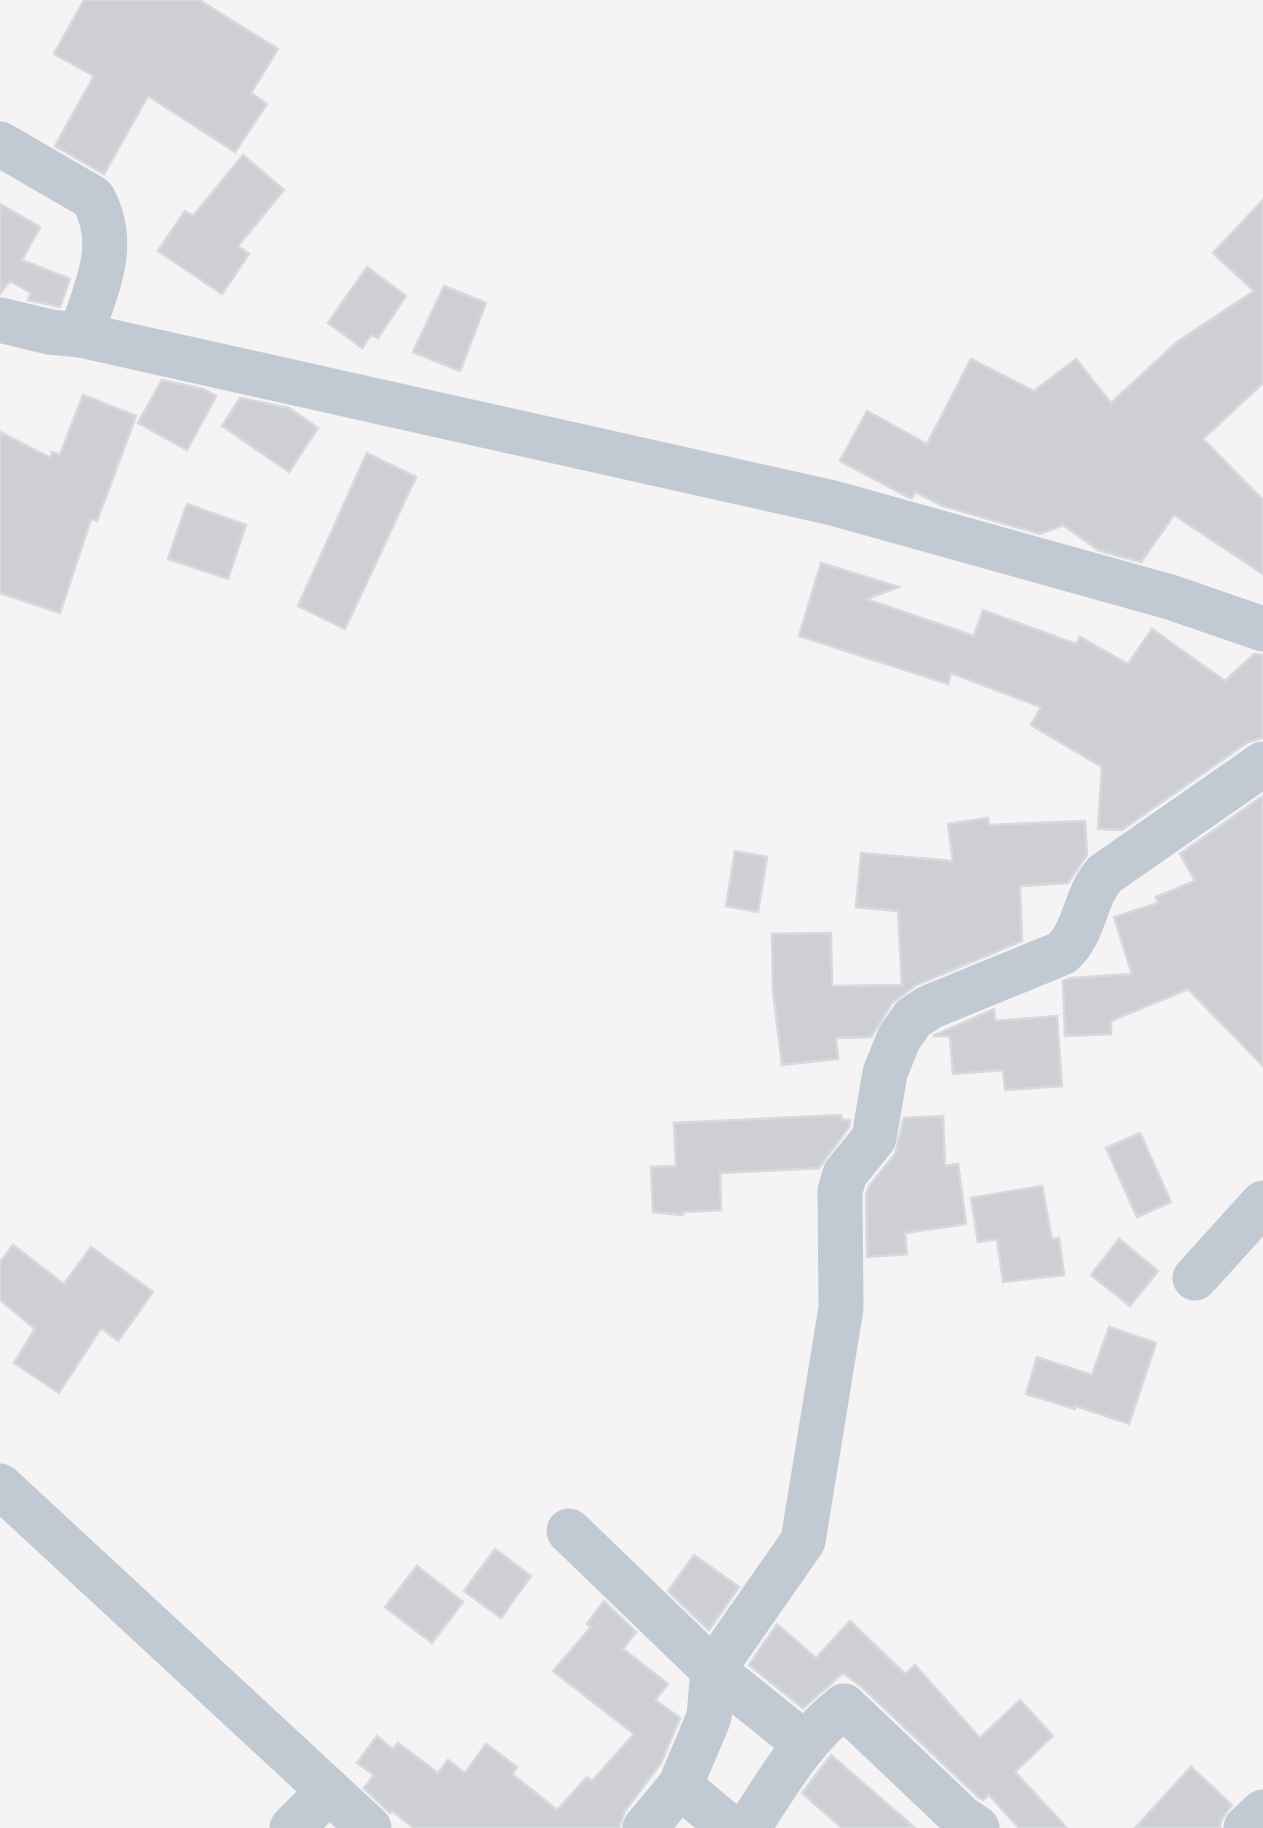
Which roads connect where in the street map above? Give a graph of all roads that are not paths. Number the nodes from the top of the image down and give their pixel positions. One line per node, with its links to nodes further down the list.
1 (0, 144): 3 (street)
2 (0, 320): 3 (street)
3 (81, 335): 4 (street)
4 (1263, 630)
5 (1263, 764): 10 (street)
6 (1263, 1203): 7 (street)
7 (1194, 1278)
8 (0, 1486): 13 (street)
9 (569, 1531): 10 (street)
10 (713, 1670): 11 (street); 12 (street)
11 (804, 1743): 19 (street); 20 (street)
12 (680, 1786): 17 (street); 18 (street)
13 (329, 1791): 15 (street); 16 (street)
14 (1263, 1812): 21 (street)
15 (292, 1828)
16 (369, 1828)
17 (645, 1828)
18 (730, 1828)
19 (748, 1828)
20 (977, 1828)
21 (1246, 1828)

